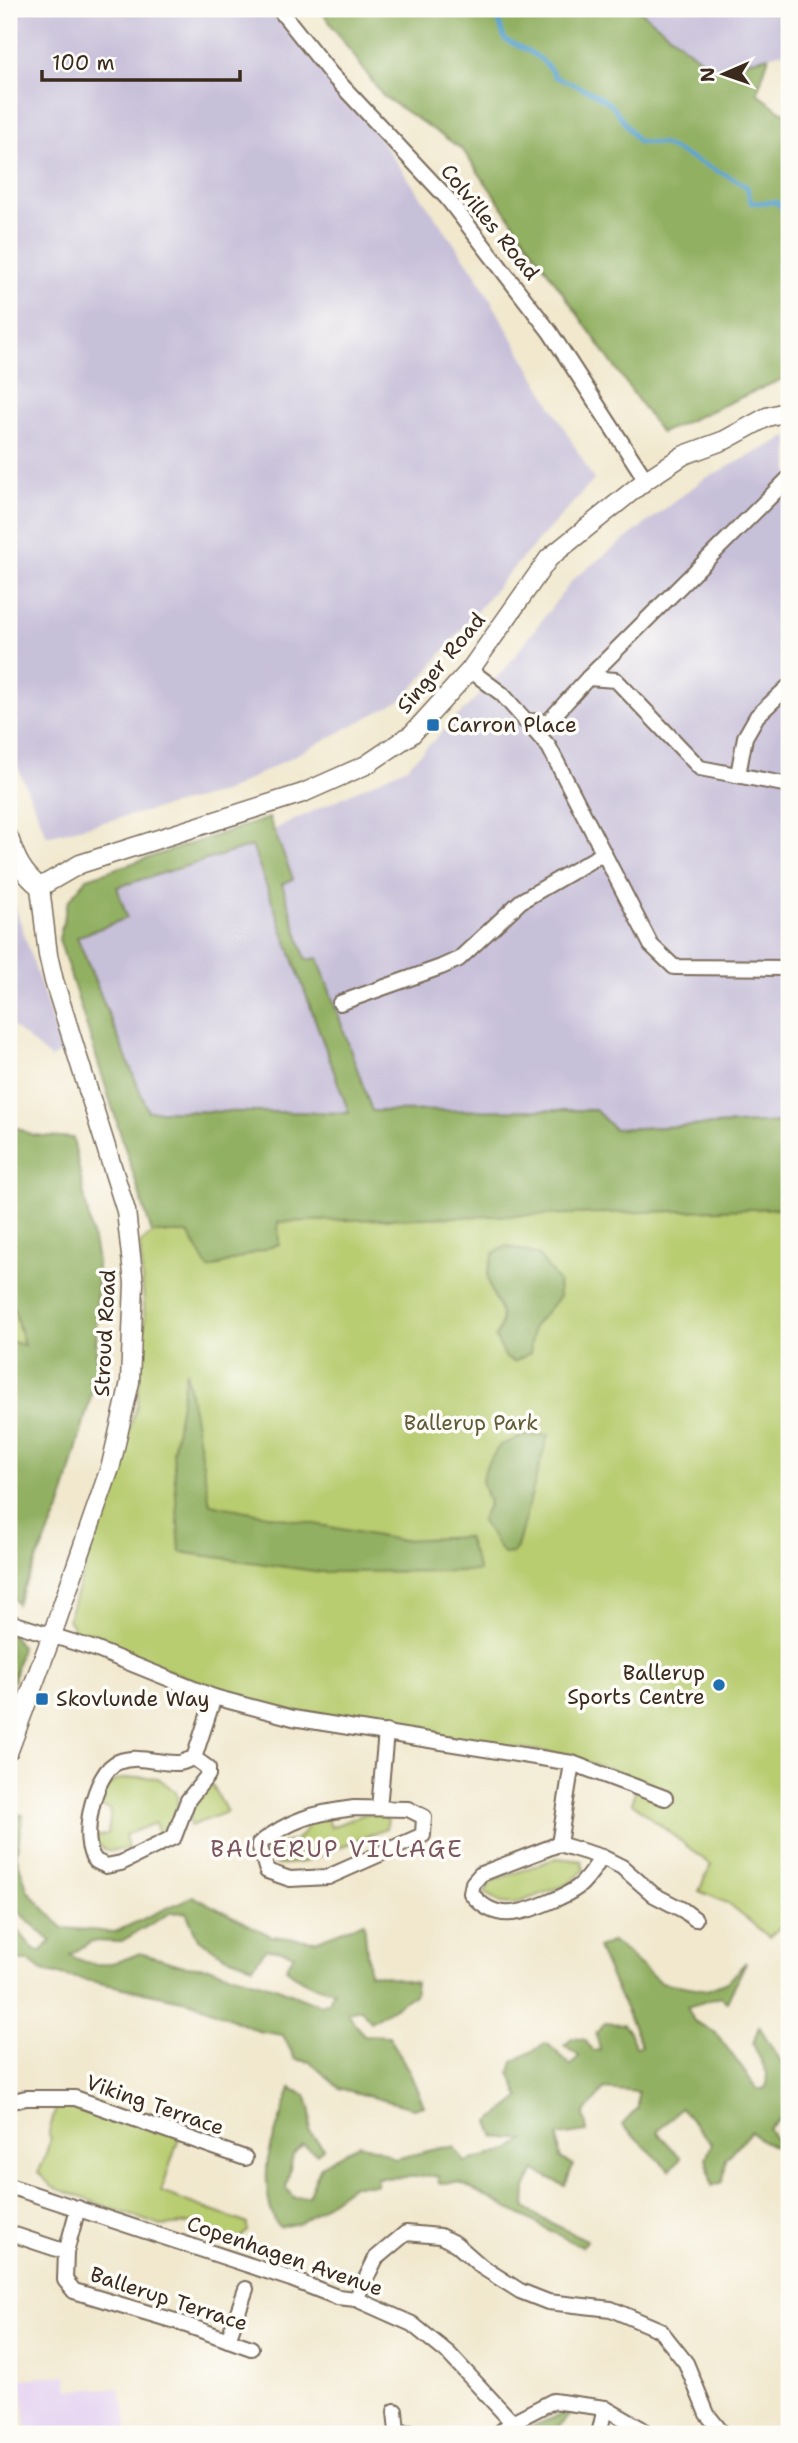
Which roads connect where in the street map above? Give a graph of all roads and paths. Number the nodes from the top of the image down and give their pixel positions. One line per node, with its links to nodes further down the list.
1 (279, 9): 4 (street, Colvilles Road)
2 (789, 411): 4 (street, Singer Road)
3 (789, 478): 6 (street)
4 (646, 480): 5 (street, Singer Road)
5 (470, 670): 8 (street); 13 (street, Singer Road)
6 (588, 678): 8 (street); 9 (street)
7 (789, 685): 9 (street)
8 (525, 721): 12 (street)
9 (738, 775): 10 (street)
10 (789, 785)
11 (9, 838): 13 (street)
12 (604, 853): 14 (street); 15 (street)
13 (40, 887): 17 (street, Stroud Road)
14 (789, 968)
15 (340, 1003)
16 (9, 1622): 17 (street)
17 (52, 1635): 18 (street); 20 (street, Stroud Road)
18 (214, 1697): 19 (street); 21 (street)
19 (386, 1732): 22 (street); 24 (street)
20 (9, 1750)
21 (194, 1758): 21 (street)
22 (572, 1763): 23 (street); 25 (street)
23 (665, 1798)
24 (379, 1808): 24 (street)
25 (559, 1844): 26 (street); 26 (street)
26 (602, 1857): 27 (street)
27 (695, 1919)
28 (9, 2102): 29 (street, Viking Terrace)
29 (246, 2158)
30 (9, 2186): 31 (street, Copenhagen Avenue)
31 (78, 2208): 33 (street, Ballerup Terrace); 35 (street, Copenhagen Avenue)
32 (9, 2233): 33 (street, Ballerup Terrace)
33 (66, 2252): 36 (street, Ballerup Terrace)
34 (246, 2289): 36 (street)
35 (356, 2299): 40 (street, Copenhagen Avenue); 46 (street)
36 (228, 2340): 37 (street, Ballerup Terrace)
37 (251, 2348)
38 (605, 2407): 40 (street); 41 (street); 44 (street)
39 (396, 2410): 42 (street)
40 (512, 2422): 43 (street)
41 (644, 2432): 45 (street)
42 (430, 2434)
43 (498, 2434)
44 (599, 2434)
45 (658, 2434)
46 (723, 2434)

